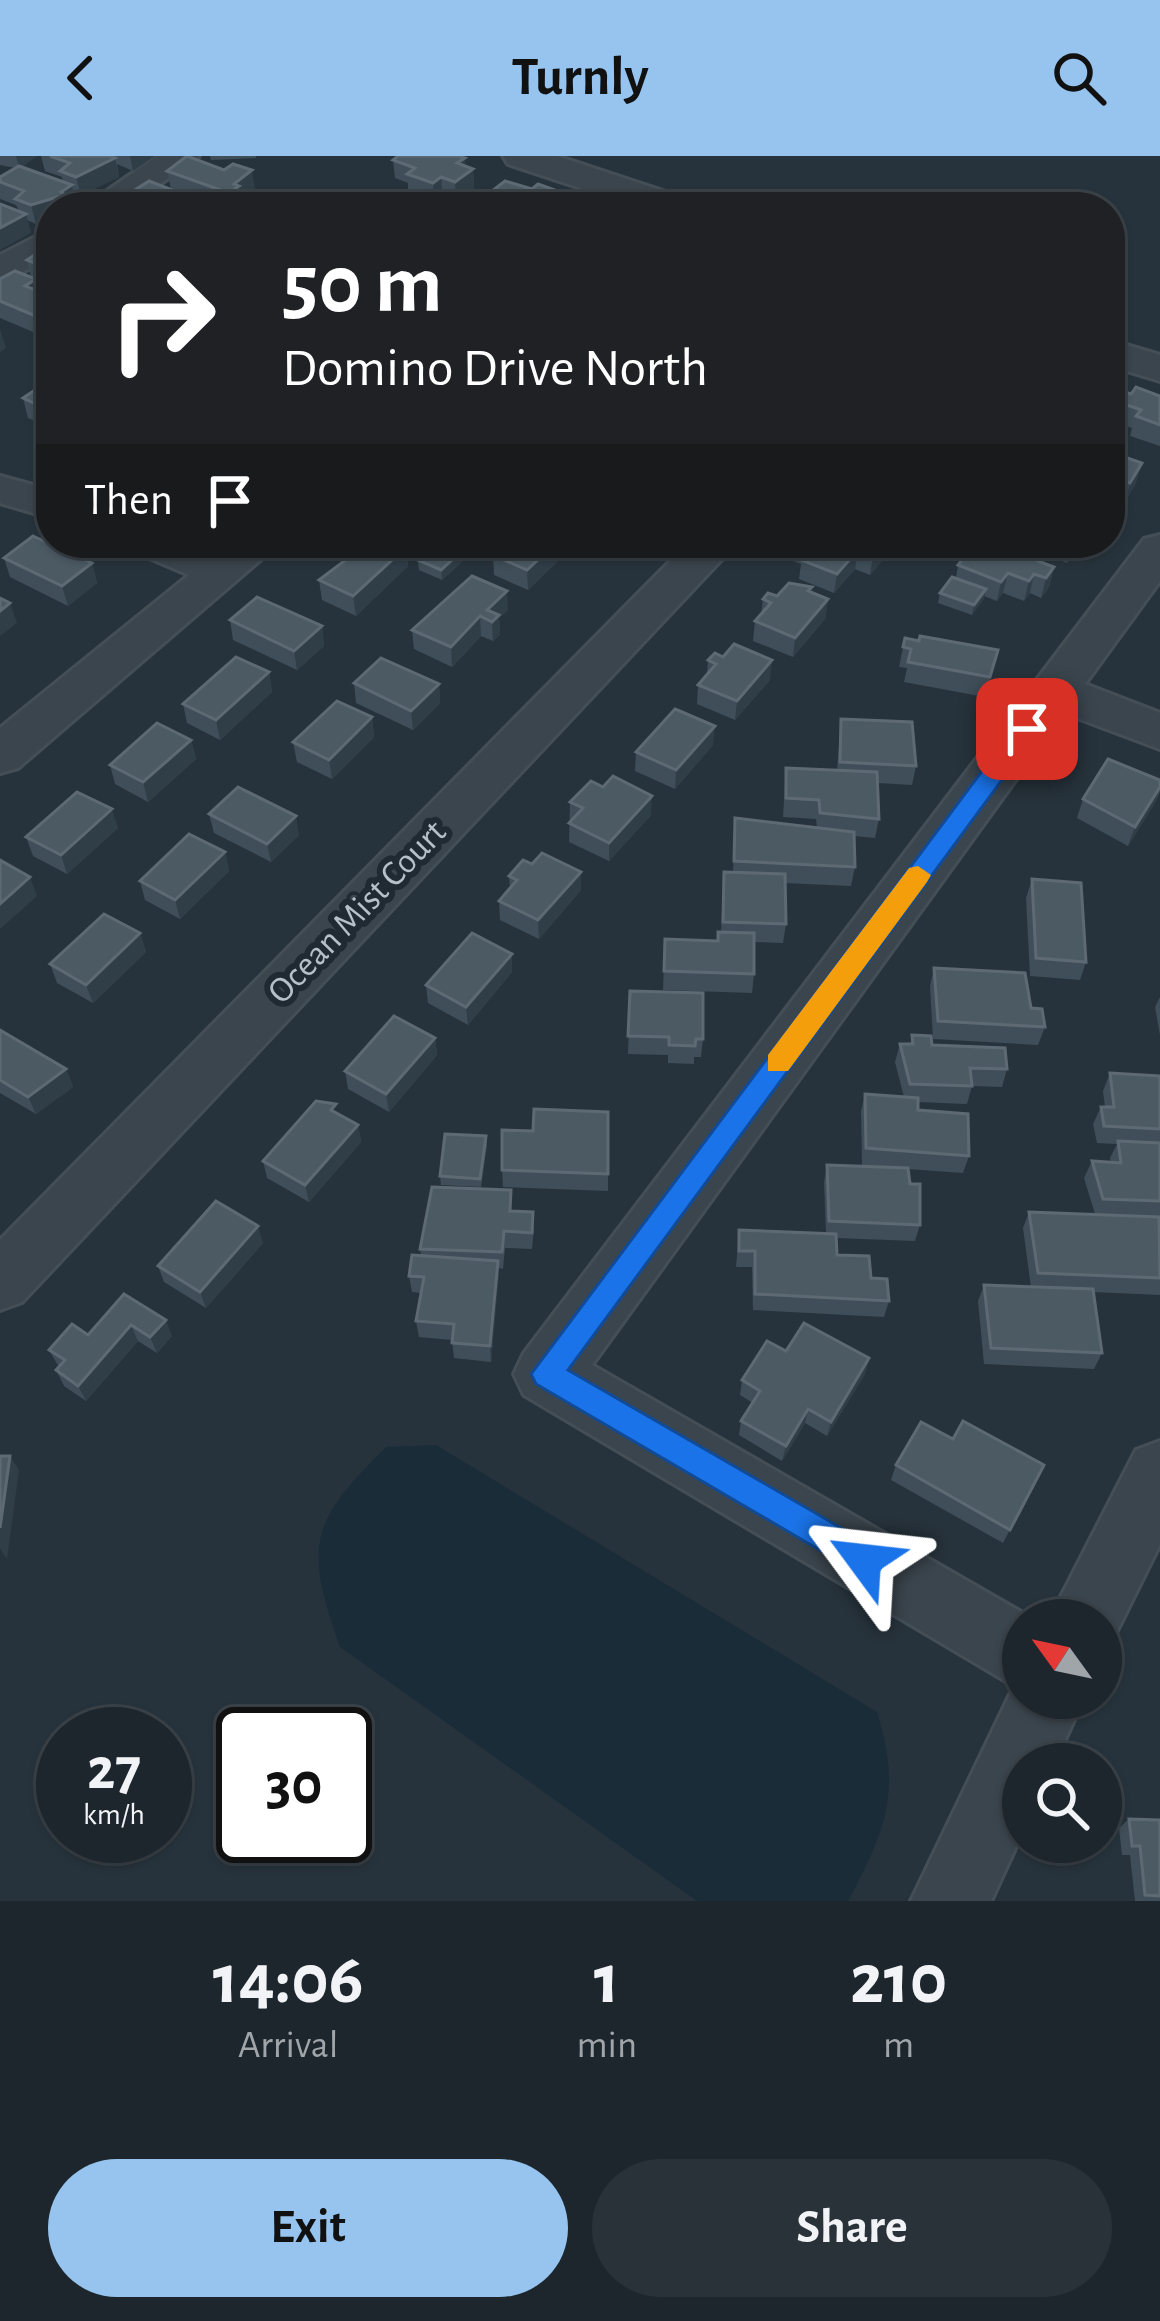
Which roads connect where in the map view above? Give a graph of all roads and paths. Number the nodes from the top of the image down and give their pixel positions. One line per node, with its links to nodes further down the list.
1 (181, 156): 3 (street)
2 (521, 156): 4 (street)
3 (126, 192)
4 (629, 192)
5 (36, 249): 6 (street)
6 (0, 272)
7 (1125, 357): 8 (street)
8 (1160, 369)
9 (0, 489): 10 (street)
10 (36, 500)
11 (1160, 549): 14 (street)
12 (239, 558): 16 (street)
13 (700, 558): 17 (street, Ocean Mist Court)
14 (1055, 691): 15 (street); 20 (street)
15 (1160, 732)
16 (0, 755)
17 (0, 1282)
18 (1160, 1473): 19 (street)
19 (1096, 1599)
20 (1002, 1641)
21 (1037, 1719): 22 (street)
22 (950, 1901)

